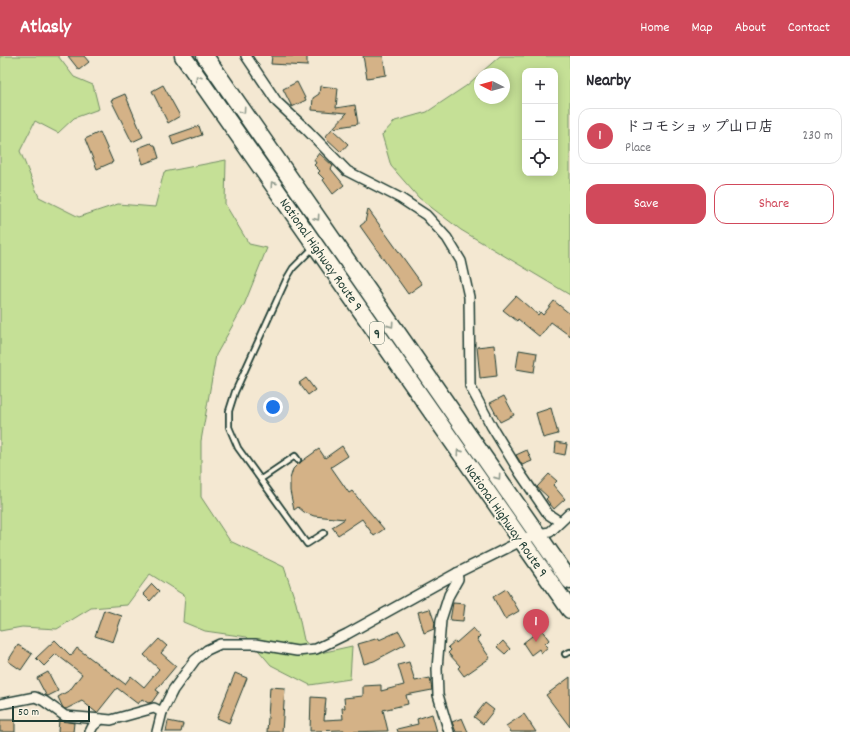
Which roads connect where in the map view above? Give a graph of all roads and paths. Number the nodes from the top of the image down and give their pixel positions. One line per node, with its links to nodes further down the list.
1 (184, 56): 4 (highway, National Highway Route 9 / 9, one-way to 1)
2 (205, 56): 10 (highway, National Highway Route 9 / 9, one-way to 10)
3 (246, 56): 8 (street)
4 (316, 245): 6 (lane); 11 (highway, National Highway Route 9 / 9, one-way to 4)
5 (298, 460): 6 (lane)
6 (260, 479): 9 (lane)
7 (570, 513): 8 (street)
8 (560, 522): 10 (street)
9 (324, 532)
10 (538, 534): 11 (street); 13 (highway, National Highway Route 9 / 9)
11 (523, 540): 12 (street); 14 (highway, National Highway Route 9 / 9)
12 (457, 573): 16 (street); 20 (street)
13 (570, 580)
14 (570, 610)
15 (0, 704): 17 (street)
16 (162, 712): 17 (street); 19 (street)
17 (101, 719): 18 (street)
18 (90, 732)
19 (157, 732)
20 (449, 732)

